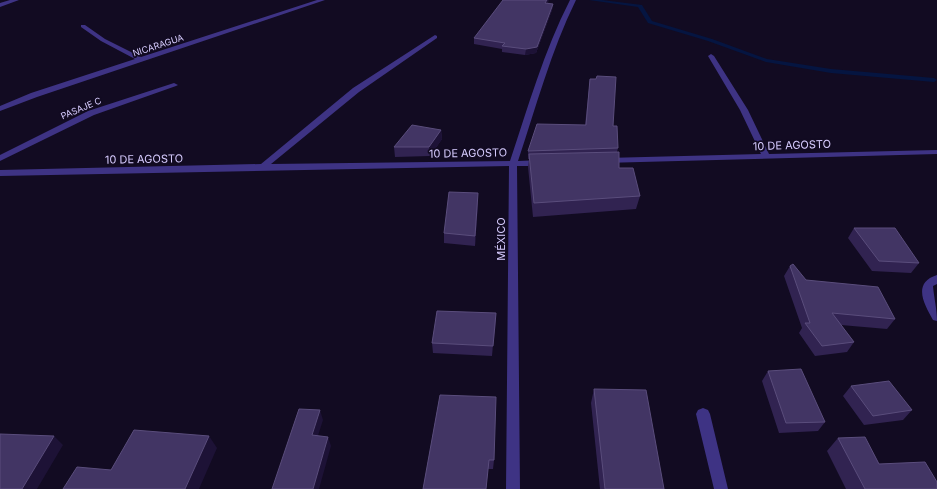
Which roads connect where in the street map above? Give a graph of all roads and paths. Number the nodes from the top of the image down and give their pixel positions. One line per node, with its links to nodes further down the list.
1 (16, 0): 4 (street)
2 (322, 0): 8 (street, NICARAGUA)
3 (573, 0): 16 (street, MÉXICO)
4 (0, 5)
5 (83, 26): 8 (street)
6 (435, 37): 17 (street)
7 (711, 56): 12 (street)
8 (141, 60): 10 (street, NICARAGUA)
9 (174, 85): 13 (street, PASAJE C)
10 (0, 109)
11 (937, 152): 12 (street, 10 DE AGOSTO)
12 (766, 156): 14 (street, 10 DE AGOSTO)
13 (0, 158)
14 (600, 161)
15 (553, 163): 16 (street, 10 DE AGOSTO)
16 (513, 164): 17 (street, 10 DE AGOSTO); 22 (street, MÉXICO)
17 (263, 167): 18 (street, 10 DE AGOSTO)
18 (0, 173)
19 (937, 279): 20 (street)
20 (937, 317)
21 (703, 414): 23 (street)
22 (513, 489)
23 (721, 489)

